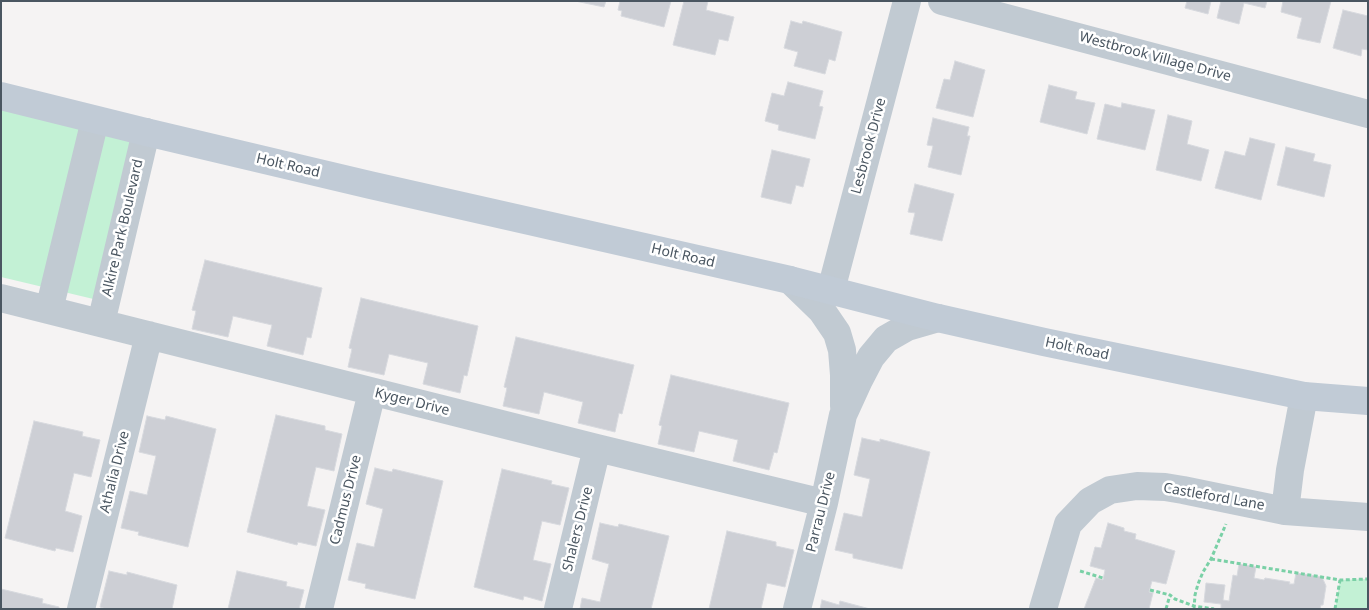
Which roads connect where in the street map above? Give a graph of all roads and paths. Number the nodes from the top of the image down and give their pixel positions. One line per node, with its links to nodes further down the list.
1 (907, 1): 8 (street, Lesbrook Drive)
2 (942, 1): 4 (street, Westbrook Village Drive)
3 (1, 96): 5 (main road, Holt Road)
4 (1368, 114)
5 (95, 120): 6 (main road, Holt Road); 10 (street)
6 (146, 132): 7 (main road, Holt Road); 12 (street, Alkire Park Boulevard)
7 (790, 280): 8 (main road, Holt Road); 17 (street, Parrau Drive)
8 (831, 290): 11 (main road, Holt Road)
9 (1, 298): 10 (street, Kyger Drive)
10 (49, 310): 12 (street, Kyger Drive)
11 (938, 318): 15 (main road, Holt Road); 17 (street, Parrau Drive)
12 (101, 323): 13 (street, Kyger Drive)
13 (149, 335): 14 (street, Kyger Drive); 29 (street, Athalia Drive)
14 (372, 392): 18 (street, Kyger Drive); 30 (street, Cadmus Drive)
15 (1304, 396): 16 (main road, Holt Road); 21 (street, Castleford Lane)
16 (1368, 401)
17 (844, 416): 20 (street, Parrau Drive)
18 (597, 448): 20 (street, Kyger Drive); 31 (street, Shalers Drive)
19 (1236, 500): 21 (street, Castleford Lane); 23 (path); 33 (street, Castleford Lane)
20 (824, 503): 32 (street, Parrau Drive)
21 (1285, 511): 22 (street)
22 (1368, 517)
23 (1211, 559): 25 (path); 28 (path)
24 (1368, 579): 25 (path)
25 (1340, 580): 36 (path)
26 (1150, 590): 27 (path)
27 (1170, 595): 28 (path); 34 (path)
28 (1194, 607): 35 (path)
29 (81, 609)
30 (319, 609)
31 (558, 609)
32 (797, 609)
33 (1043, 609)
34 (1166, 609)
35 (1214, 609)
36 (1335, 609)

